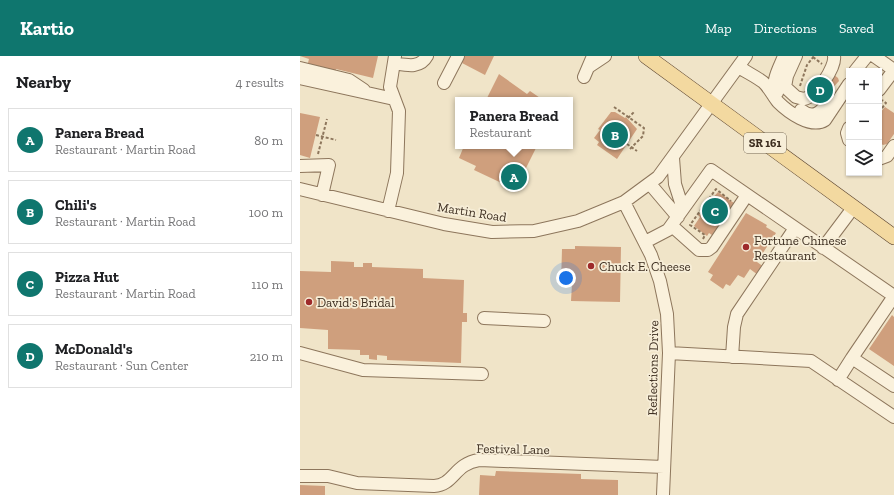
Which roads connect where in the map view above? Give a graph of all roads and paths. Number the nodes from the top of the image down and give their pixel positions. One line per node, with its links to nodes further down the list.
1 (427, 56): 12 (street)
2 (458, 56): 23 (street)
3 (606, 56): 13 (street)
4 (746, 56): 14 (street, Martin Road)
5 (784, 56): 27 (street)
6 (796, 56): 7 (street)
7 (834, 56)
8 (866, 56): 17 (street)
9 (874, 56): 18 (street)
10 (644, 57): 31 (main road, SR 161)
11 (813, 57): 16 (path); 25 (path)
12 (395, 59): 29 (street)
13 (591, 61): 19 (street)
14 (738, 66): 22 (street); 31 (street, Martin Road)
15 (300, 68): 28 (street)
16 (828, 68)
17 (857, 68)
18 (894, 70): 24 (street)
19 (584, 77)
20 (300, 78): 28 (street)
21 (846, 80): 27 (street)
22 (763, 82): 26 (street); 27 (street)
23 (444, 83)
24 (882, 86)
25 (800, 87)
26 (846, 88)
27 (778, 93)
28 (370, 94): 29 (street)
29 (394, 99): 54 (street)
30 (882, 100): 33 (path)
31 (712, 103): 45 (street, Martin Road); 53 (main road, SR 161)
32 (614, 107): 35 (path)
33 (882, 108)
34 (634, 112): 35 (path)
35 (629, 118): 42 (path)
36 (327, 119): 38 (path)
37 (316, 135): 38 (path)
38 (323, 136): 39 (path); 44 (path)
39 (336, 140)
40 (628, 144): 42 (path)
41 (894, 146): 46 (street)
42 (631, 148): 43 (path)
43 (637, 151)
44 (318, 154)
45 (673, 158): 48 (street, Martin Road); 55 (street)
46 (882, 158)
47 (300, 166): 51 (street)
48 (650, 184): 52 (street, Martin Road); 55 (street)
49 (300, 189): 51 (street, Martin Road)
50 (744, 193): 55 (street); 56 (street); 59 (street); 59 (path)
51 (322, 195): 54 (street, Martin Road)
52 (624, 202): 54 (street, Martin Road); 58 (street, Reflections Drive)
53 (853, 208): 57 (main road, SR 161); 60 (street)
54 (388, 211)
55 (677, 217): 58 (street); 59 (street)
56 (795, 228): 60 (street); 66 (street)
57 (894, 237)
58 (645, 242): 65 (street, Reflections Drive)
59 (696, 248)
60 (823, 248): 61 (street)
61 (894, 296): 67 (street)
62 (484, 318): 63 (street)
63 (544, 321)
64 (300, 353): 68 (street)
65 (669, 353): 66 (street); 72 (street, Reflections Drive)
66 (732, 357): 69 (street)
67 (852, 358): 69 (street); 70 (street)
68 (482, 374)
69 (838, 380): 71 (street)
70 (894, 386)
71 (894, 416)
72 (664, 467): 73 (street, Festival Lane); 74 (street, Reflections Drive)
73 (300, 476)
74 (663, 495)

